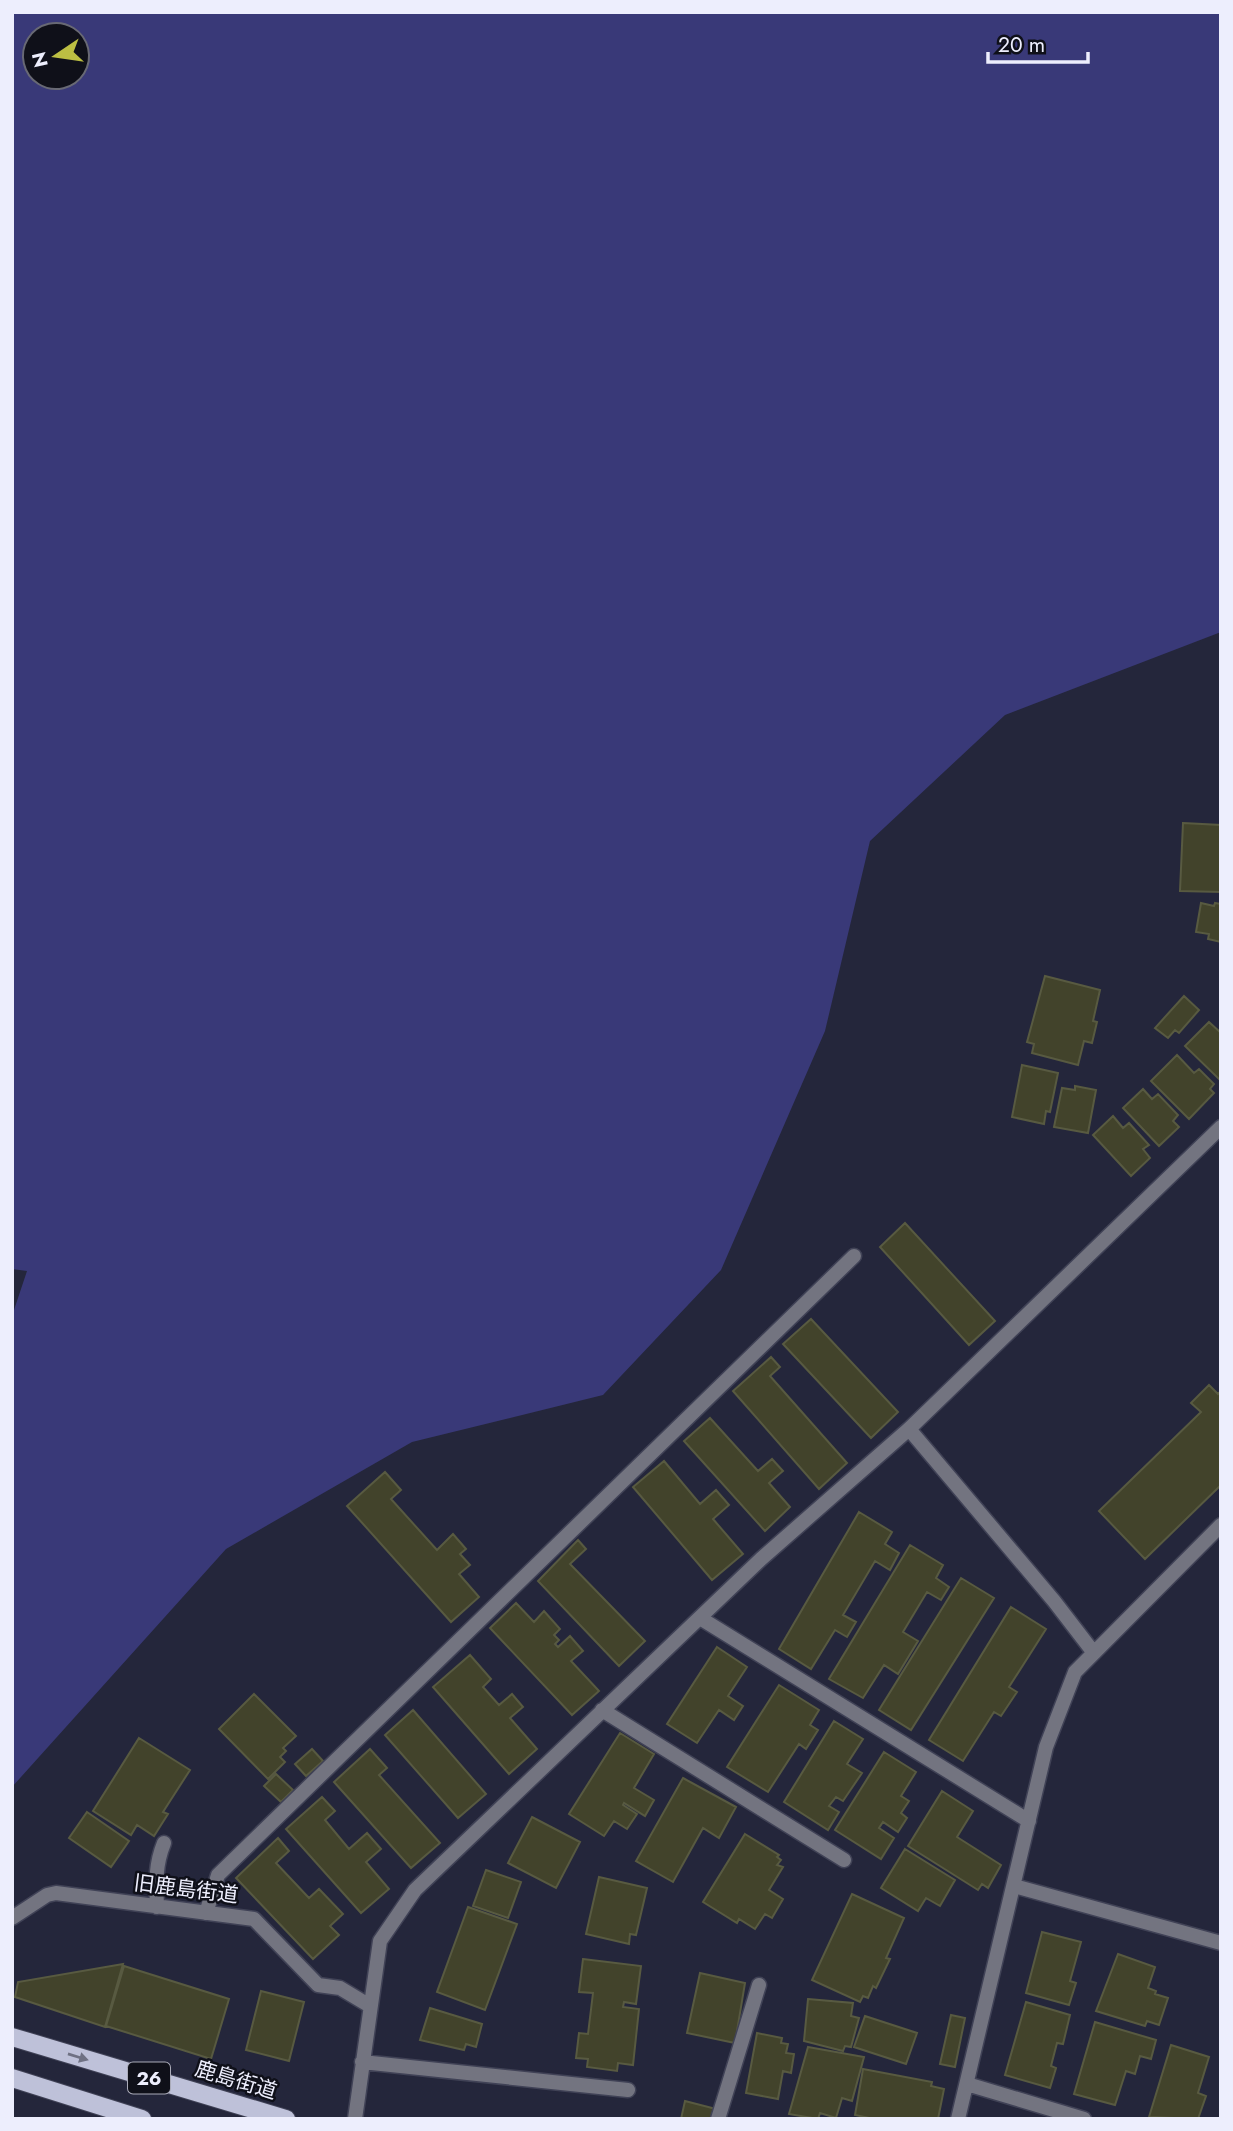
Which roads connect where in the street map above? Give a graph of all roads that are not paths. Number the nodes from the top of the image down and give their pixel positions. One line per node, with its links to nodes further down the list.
1 (1221, 1127): 3 (street)
2 (855, 1256): 13 (street)
3 (909, 1429): 5 (street); 6 (street)
4 (1221, 1525): 6 (street)
5 (700, 1618): 7 (street); 8 (street)
6 (1094, 1653): 8 (street)
7 (602, 1710): 10 (street); 17 (street)
8 (1029, 1821): 11 (street)
9 (164, 1843): 12 (street)
10 (844, 1860)
11 (1014, 1886): 15 (street); 21 (street)
12 (157, 1907): 13 (street, 旧鹿島街道); 14 (street, 旧鹿島街道)
13 (206, 1913): 17 (street, 旧鹿島街道)
14 (12, 1918)
15 (1221, 1943)
16 (759, 1986): 26 (street)
17 (370, 2006): 19 (street)
18 (12, 2037): 24 (main road, 鹿島街道 / 26, one-way to 24)
19 (362, 2062): 22 (street); 25 (street)
20 (12, 2078): 23 (main road, 26)
21 (967, 2084): 27 (street); 28 (street)
22 (628, 2090)
23 (142, 2119)
24 (286, 2119)
25 (355, 2119)
26 (718, 2119)
27 (958, 2119)
28 (1084, 2119)

